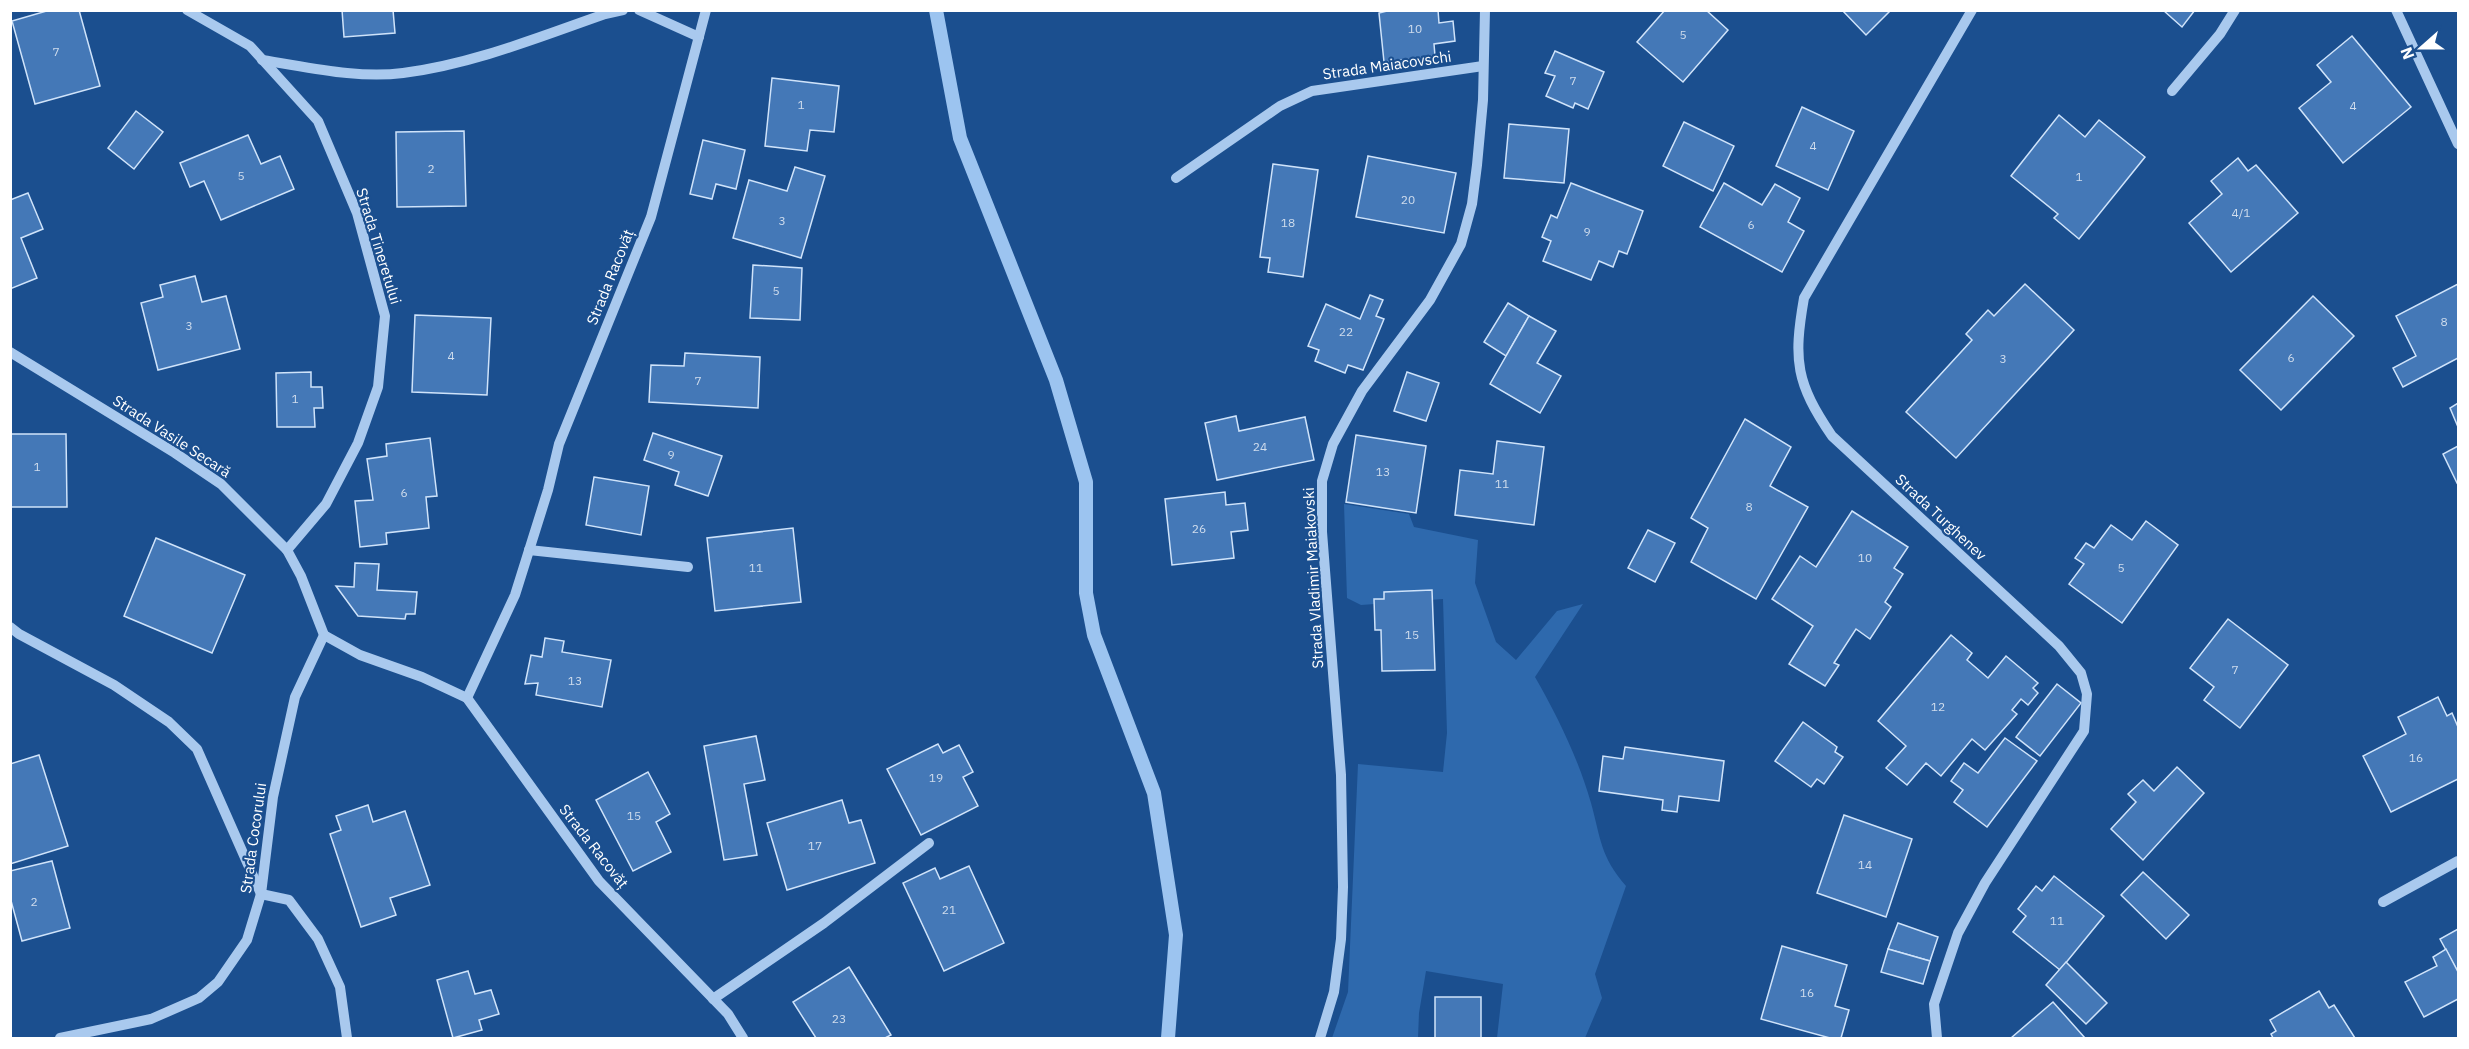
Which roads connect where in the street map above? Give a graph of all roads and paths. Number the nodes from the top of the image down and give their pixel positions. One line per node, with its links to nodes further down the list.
1 (187, 10): 10 (street, Strada Tineretului)
2 (623, 10): 10 (street)
3 (639, 10): 9 (street)
4 (706, 10): 9 (street, Strada Racovăț)
5 (1485, 10): 11 (street, Strada Vladimir Maiakovski)
6 (1972, 10): 31 (street, Strada Turghenev)
7 (2235, 10): 12 (street)
8 (2396, 10): 13 (street)
9 (699, 37): 17 (street, Strada Racovăț)
10 (262, 60): 16 (street, Strada Tineretului)
11 (1483, 66): 14 (street, Strada Maiacovschi); 30 (street, Strada Vladimir Maiakovski)
12 (2172, 91)
13 (2458, 144)
14 (1176, 178)
15 (10, 352): 16 (street, Strada Vasile Secară)
16 (287, 550): 20 (street, Strada Vasile Secară)
17 (529, 550): 18 (street); 21 (street, Strada Racovăț)
18 (688, 567)
19 (10, 627): 24 (street)
20 (324, 635): 21 (street, Strada Racovăț); 24 (street, Strada Cocorului)
21 (467, 698): 26 (street, Strada Racovăț)
22 (929, 843): 26 (street)
23 (2458, 861): 25 (street)
24 (261, 894): 27 (street, Strada Cocorului); 28 (street)
25 (2383, 903)
26 (713, 999): 29 (street, Strada Racovăț)
27 (60, 1038)
28 (346, 1038)
29 (743, 1038)
30 (1320, 1038)
31 (1937, 1038)

